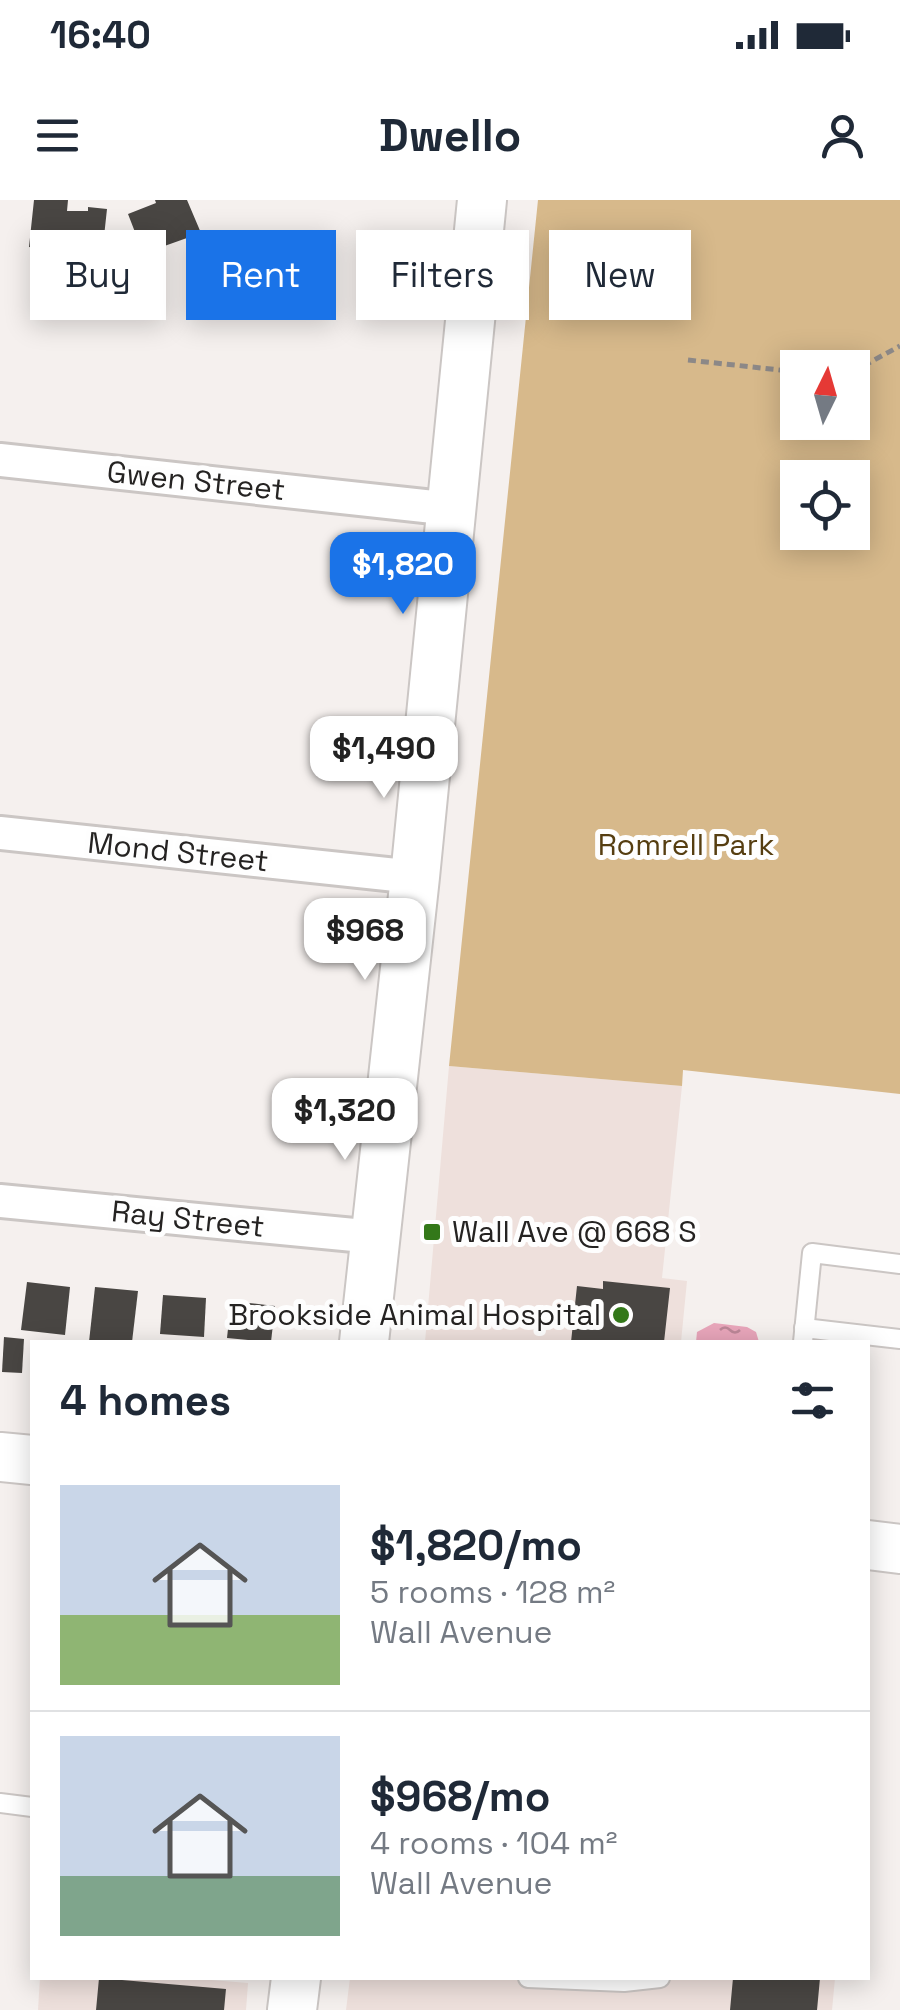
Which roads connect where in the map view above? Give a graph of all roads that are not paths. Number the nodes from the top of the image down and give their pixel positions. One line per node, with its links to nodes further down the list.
1 (482, 200): 3 (main road)
2 (0, 460): 3 (street, Gwen Street)
3 (452, 509): 5 (main road)
4 (0, 833): 5 (street, Mond Street)
5 (415, 877): 7 (main road)
6 (0, 1201): 7 (street, Ray Street)
7 (375, 1238): 10 (main road)
8 (900, 1264): 9 (lane)
9 (803, 1335): 11 (lane)
10 (364, 1340)
11 (900, 1340)
12 (0, 1457): 13 (main road)
13 (30, 1460)
14 (870, 1546): 15 (main road)
15 (900, 1549)
16 (0, 1804): 17 (lane)
17 (30, 1807)
18 (296, 1980): 21 (main road)
19 (576, 1980): 20 (lane)
20 (642, 1980)
21 (292, 2010)

